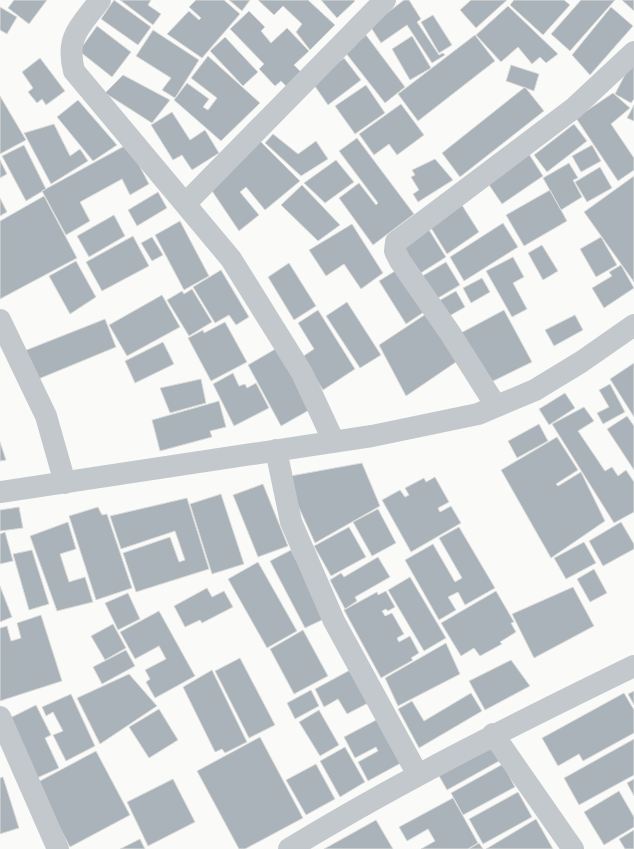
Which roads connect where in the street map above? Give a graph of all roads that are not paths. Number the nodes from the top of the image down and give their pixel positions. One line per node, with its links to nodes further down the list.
1 (100, 0): 4 (street)
2 (385, 0): 4 (street)
3 (634, 52): 7 (street)
4 (185, 204): 8 (street)
5 (0, 320): 10 (street)
6 (634, 325): 7 (street)
7 (496, 406): 8 (street)
8 (334, 442): 9 (street)
9 (276, 450): 10 (street); 15 (street)
10 (65, 483): 11 (street)
11 (0, 492)
12 (634, 666): 14 (street)
13 (0, 716): 16 (street)
14 (493, 734): 15 (street); 18 (street)
15 (418, 775): 17 (street)
16 (58, 849)
17 (289, 849)
18 (573, 849)

